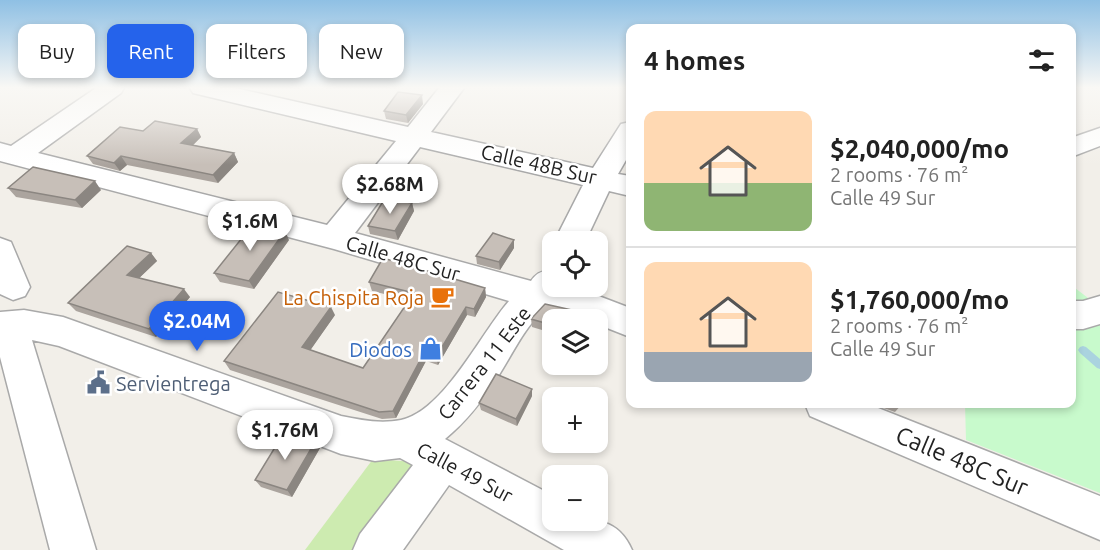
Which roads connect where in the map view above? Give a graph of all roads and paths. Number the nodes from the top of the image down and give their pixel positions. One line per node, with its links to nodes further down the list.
1 (71, 114): 8 (street)
2 (316, 114): 4 (street, Calle 48B Sur)
3 (432, 114): 4 (street)
4 (415, 136): 9 (street, Calle 48B Sur); 12 (street)
5 (1100, 136): 7 (street)
6 (626, 137): 9 (street)
7 (1076, 145)
8 (7, 154): 12 (street, Calle 48C Sur)
9 (601, 178): 10 (street, Calle 48B Sur); 11 (street)
10 (626, 185)
11 (574, 231)
12 (334, 238): 14 (street, Calle 48C Sur)
13 (0, 250): 17 (street)
14 (542, 284)
15 (542, 290): 20 (street, Carrera 11 Este)
16 (558, 297): 18 (street, Calle 48C Sur)
17 (7, 312): 20 (street, Calle 49 Sur); 25 (street)
18 (626, 321)
19 (834, 408): 23 (street, Calle 48C Sur)
20 (404, 439): 21 (street, Calle 49 Sur)
21 (442, 460): 22 (street, Calle 49 Sur); 26 (street)
22 (542, 514)
23 (1100, 518)
24 (574, 531): 27 (street, Calle 49 Sur)
25 (73, 550)
26 (376, 550)
27 (609, 550)

